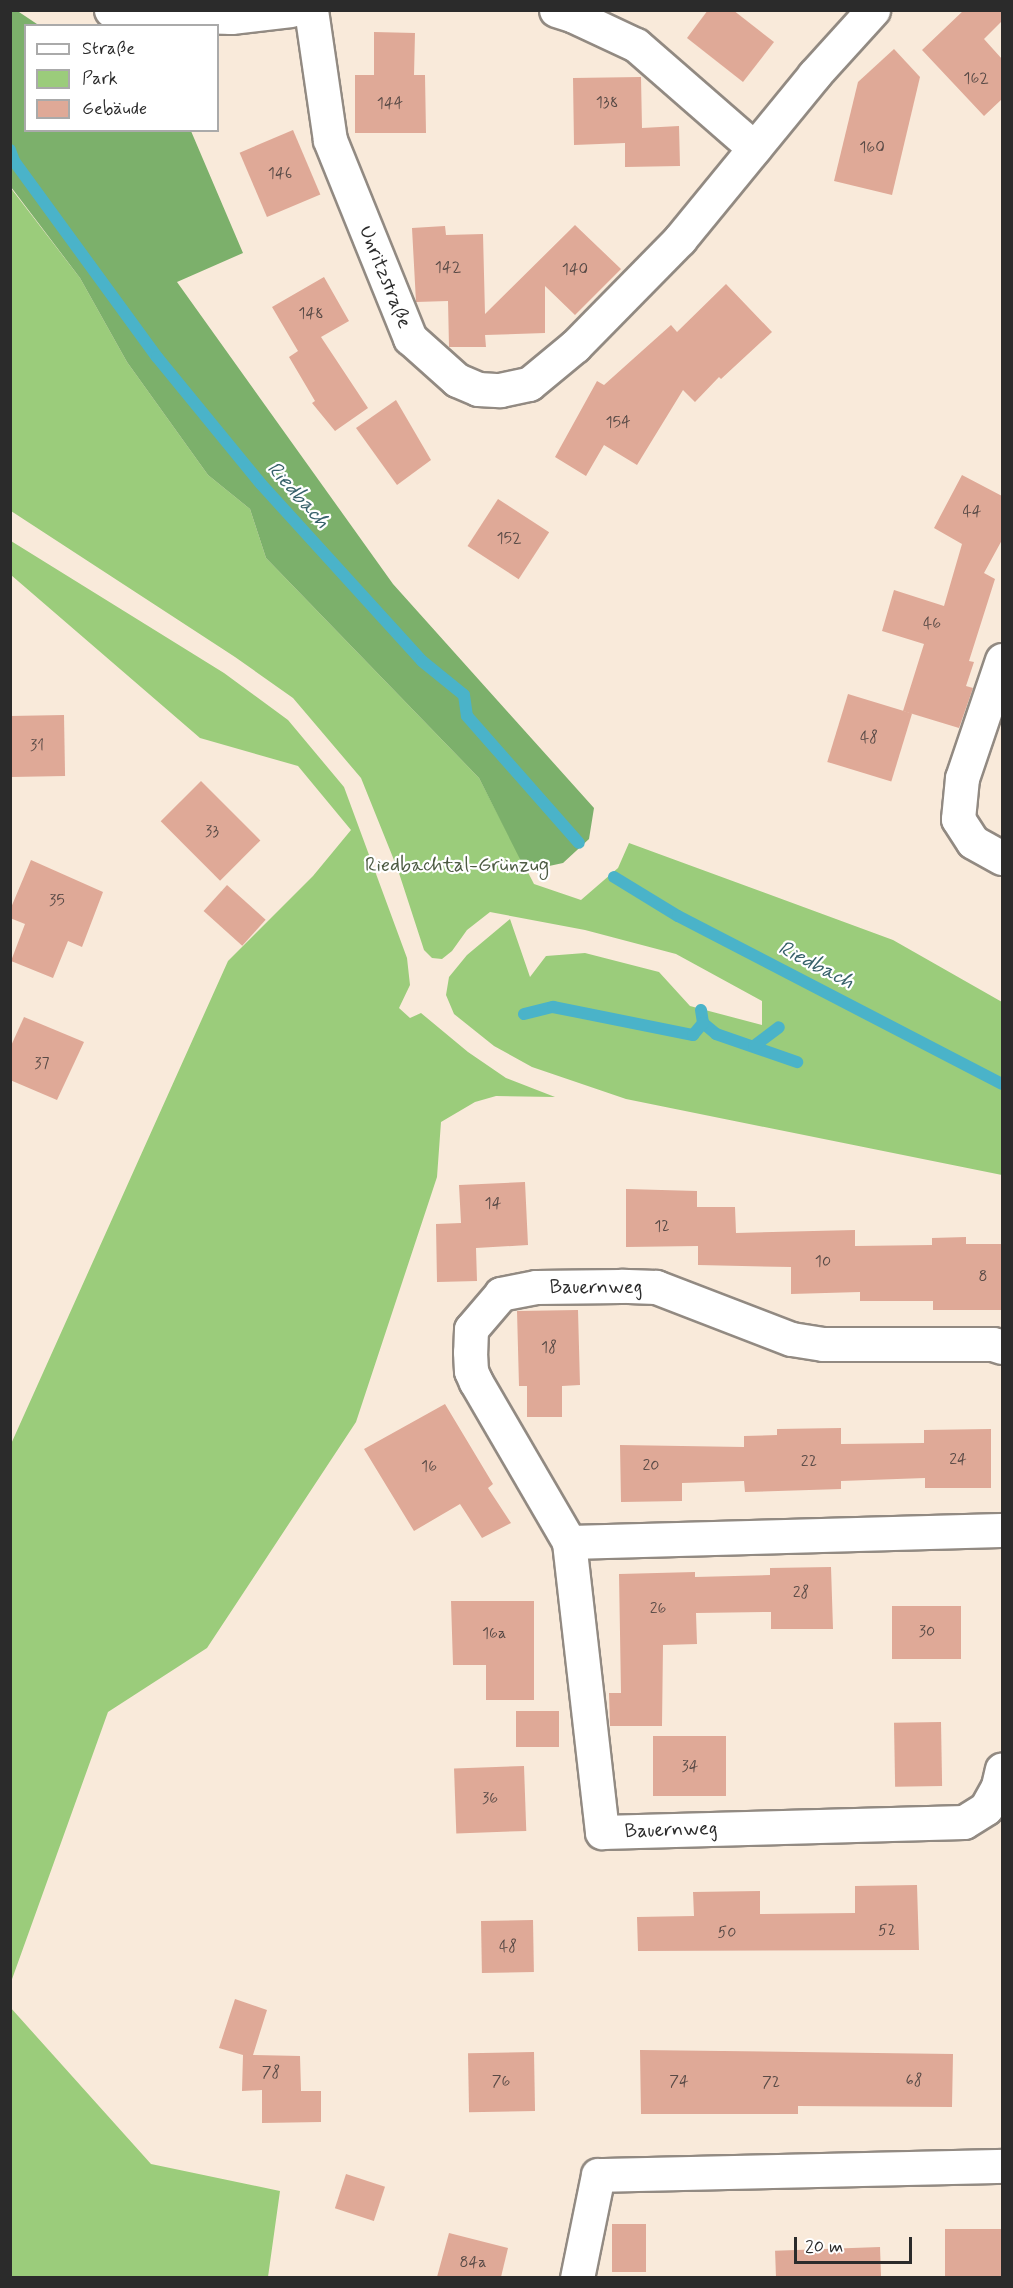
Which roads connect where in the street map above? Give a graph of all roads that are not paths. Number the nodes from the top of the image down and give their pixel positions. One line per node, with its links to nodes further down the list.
1 (111, 10): 2 (street)
2 (291, 10)
3 (311, 10): 6 (street, Unritzstraße)
4 (556, 10): 6 (street)
5 (873, 10): 6 (street, Unritzstraße)
6 (754, 148)
7 (1002, 660): 8 (street)
8 (1002, 858)
9 (1002, 1347): 11 (street, Bauernweg)
10 (1002, 1530): 11 (street)
11 (568, 1542): 12 (street, Bauernweg)
12 (1002, 1769)
13 (1002, 2166): 14 (street)
14 (577, 2277)

